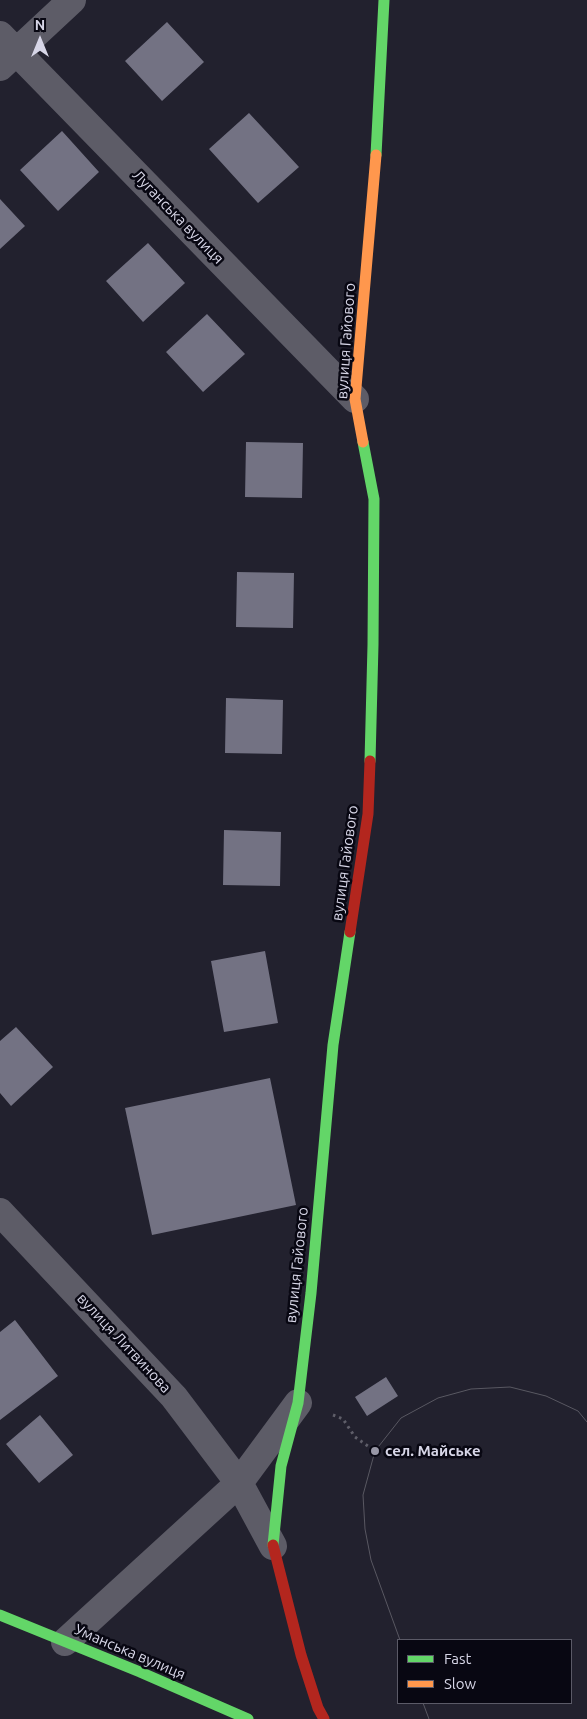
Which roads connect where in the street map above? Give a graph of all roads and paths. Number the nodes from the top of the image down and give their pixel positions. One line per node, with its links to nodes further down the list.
1 (72, 0): 3 (street)
2 (384, 0): 4 (street, вулиця Гайового)
3 (6, 51): 4 (street, Луганська вулиця)
4 (355, 399): 6 (street, вулиця Гайового)
5 (0, 1212): 8 (street, вулиця Литвинова)
6 (298, 1403): 7 (path); 8 (street); 9 (street, вулиця Гайового)
7 (375, 1451)
8 (239, 1483): 9 (street, вулиця Литвинова); 11 (street)
9 (273, 1546): 13 (street, вулиця Гайового)
10 (0, 1615): 11 (street, Уманська вулиця)
11 (65, 1642): 12 (street, Уманська вулиця)
12 (248, 1719)
13 (324, 1719)

